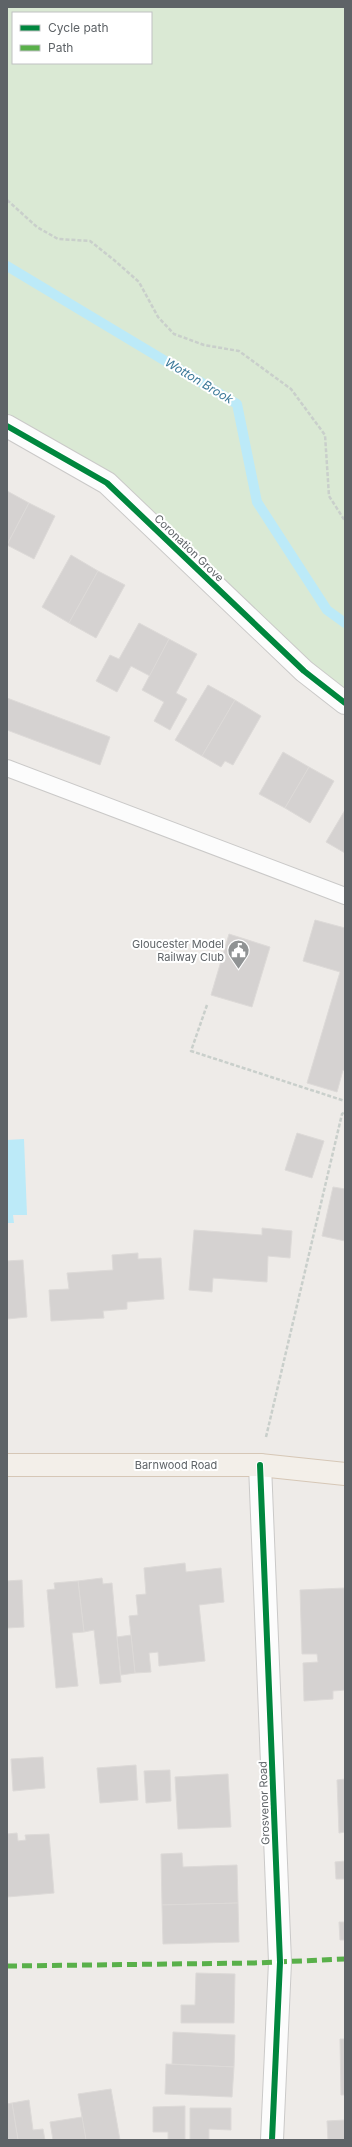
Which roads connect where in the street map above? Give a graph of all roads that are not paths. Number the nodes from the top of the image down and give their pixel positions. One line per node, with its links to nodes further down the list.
1 (7, 426): 2 (street, Coronation Grove)
2 (345, 703)
3 (7, 768): 4 (lane)
4 (345, 896)
5 (7, 1465): 6 (main road, Barnwood Road)
6 (260, 1465): 7 (main road, Barnwood Road); 8 (street, Grosvenor Road)
7 (345, 1474)
8 (272, 2140)

